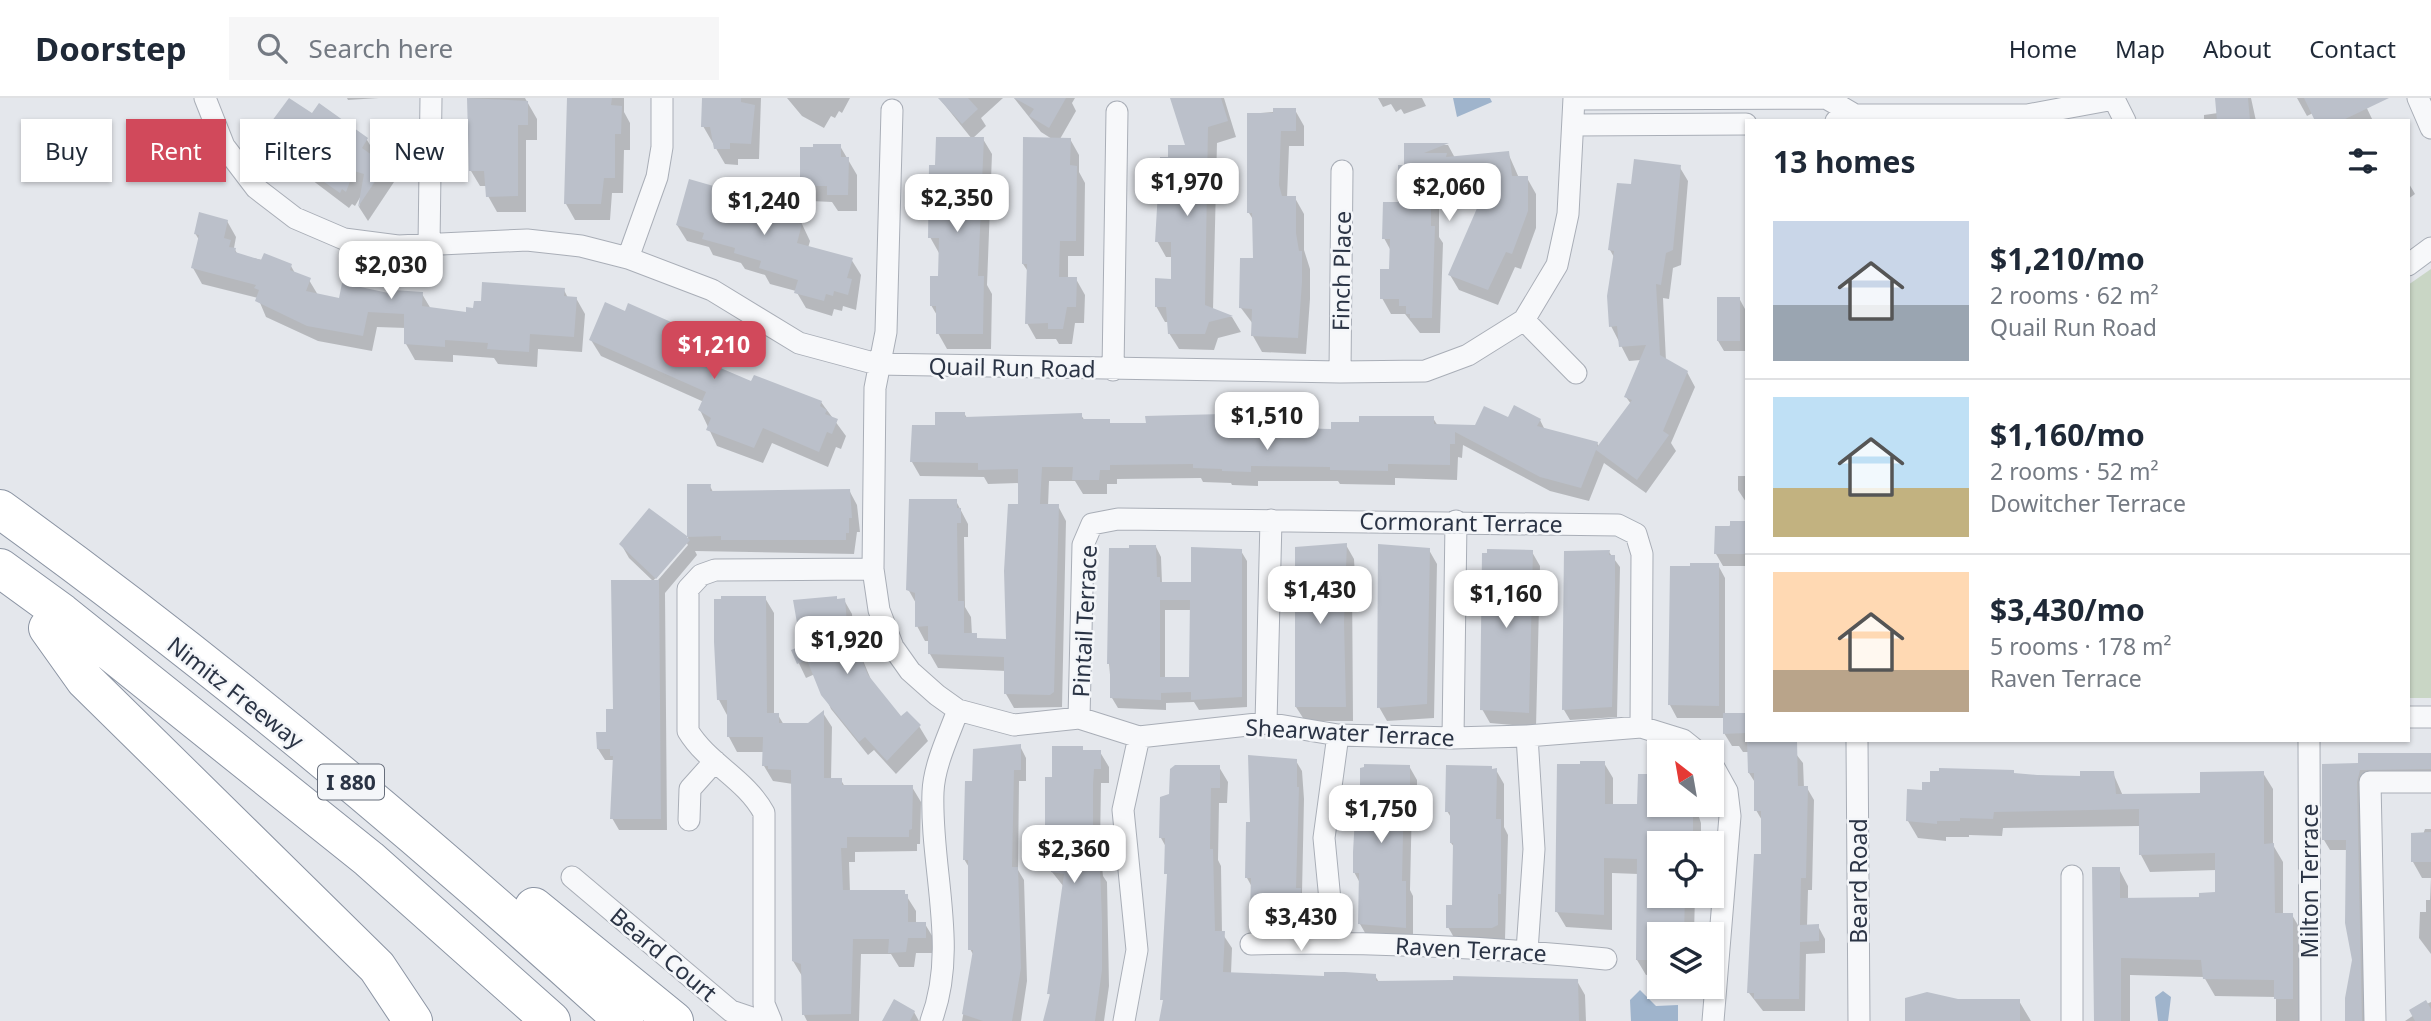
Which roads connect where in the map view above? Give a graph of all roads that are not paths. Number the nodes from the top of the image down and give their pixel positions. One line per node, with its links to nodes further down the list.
1 (205, 98): 14 (street, Quail Run Road)
2 (431, 98): 14 (street)
3 (662, 98): 16 (street)
4 (2418, 98): 12 (street)
5 (1574, 99): 8 (street); 11 (street, Quail Run Road)
6 (892, 110): 19 (street, Shearwater Terrace)
7 (1117, 112): 20 (street)
8 (1850, 114): 9 (street)
9 (2124, 119)
10 (1745, 124): 11 (street)
11 (1575, 125): 18 (street, Quail Run Road)
12 (2431, 128)
13 (1342, 171): 21 (street, Finch Place)
14 (429, 245): 16 (street, Quail Run Road)
15 (2431, 248): 17 (street)
16 (628, 258): 19 (street, Quail Run Road)
17 (2410, 264)
18 (1524, 320): 21 (street, Quail Run Road); 22 (street)
19 (877, 364): 20 (street, Quail Run Road); 28 (street, Shearwater Terrace)
20 (1113, 370): 21 (street, Quail Run Road)
21 (1340, 372)
22 (1576, 373)
23 (0, 509): 48 (highway, Nimitz Freeway / I 880)
24 (1271, 520): 25 (street, Cormorant Terrace); 26 (street, Cormorant Terrace); 35 (street)
25 (1456, 521): 36 (street, Cormorant Terrace); 40 (street)
26 (1092, 524): 34 (street, Pintail Terrace)
27 (0, 568): 30 (highway, I 880)
28 (873, 569): 31 (street, Shearwater Terrace); 44 (street)
29 (0, 594): 30 (highway, I 880)
30 (55, 621): 55 (highway); 56 (highway, I 880); 57 (highway, I 880)
31 (958, 710): 34 (street, Shearwater Terrace); 62 (street)
32 (2410, 717): 33 (street)
33 (2431, 717)
34 (1079, 718): 39 (street, Shearwater Terrace)
35 (1266, 723): 37 (street, Shearwater Terrace); 39 (street, Shearwater Terrace)
36 (1642, 727): 38 (street, Shearwater Terrace); 41 (street, Shearwater Terrace)
37 (1338, 735): 40 (street, Shearwater Terrace); 51 (street)
38 (1527, 736): 40 (street, Shearwater Terrace); 53 (street)
39 (1139, 737): 63 (street)
40 (1453, 738)
41 (1683, 740)
42 (1857, 742): 65 (street, Beard Road)
43 (2309, 742): 67 (street, Milton Terrace)
44 (715, 761): 47 (street); 61 (street)
45 (2431, 782): 68 (street)
46 (1724, 786): 64 (street)
47 (689, 820)
48 (402, 823): 58 (highway, Nimitz Freeway / I 880); 59 (highway)
49 (2072, 876): 66 (street)
50 (572, 877): 60 (street, Beard Court)
51 (1334, 942): 52 (street, Raven Terrace); 53 (street, Raven Terrace)
52 (1251, 944)
53 (1527, 951): 54 (street, Raven Terrace)
54 (1606, 959)
55 (412, 1021)
56 (522, 1021)
57 (551, 1021)
58 (624, 1021)
59 (674, 1021)
60 (761, 1021)
61 (771, 1021)
62 (932, 1021)
63 (1124, 1021)
64 (1713, 1021)
65 (1858, 1021)
66 (2072, 1021)
67 (2310, 1021)
68 (2375, 1021)

